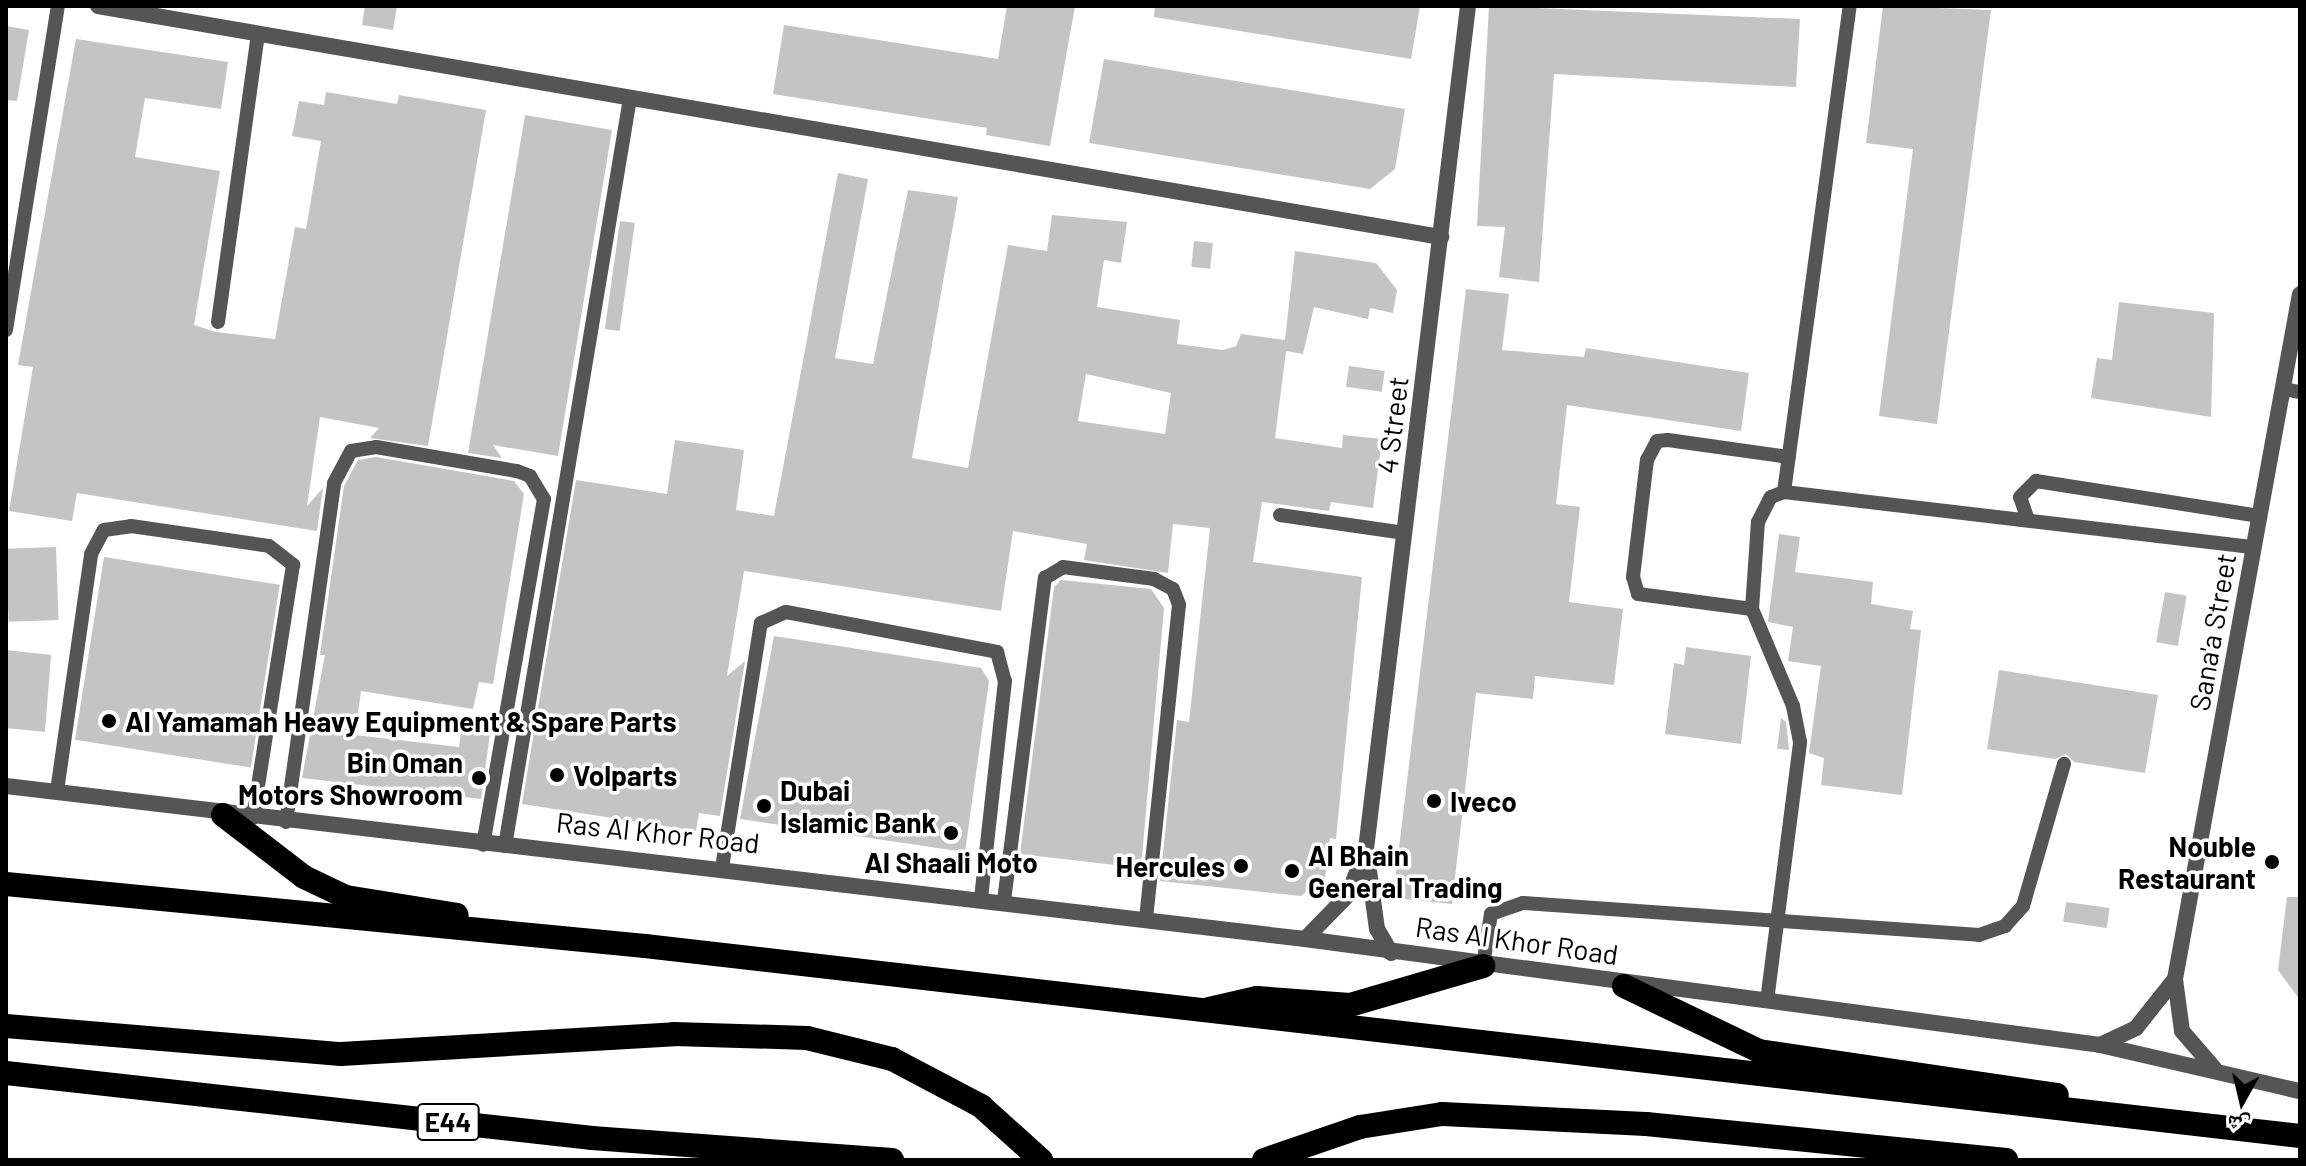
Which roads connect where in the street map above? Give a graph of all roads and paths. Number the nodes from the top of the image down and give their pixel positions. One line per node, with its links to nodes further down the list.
1 (58, 6): 10 (lane)
2 (98, 6): 5 (street)
3 (1468, 6): 7 (street, 4 Street)
4 (1850, 6): 12 (lane)
5 (258, 33): 6 (street); 9 (lane)
6 (630, 98): 7 (street); 27 (lane)
7 (1441, 237): 17 (street, 4 Street)
8 (2300, 294): 11 (street, Sana'a Street)
9 (218, 322)
10 (6, 330)
11 (2292, 390): 15 (street, Sana'a Street)
12 (1789, 457): 13 (lane); 19 (lane)
13 (1784, 492): 16 (lane); 19 (lane)
14 (1280, 515): 17 (lane)
15 (2259, 516): 16 (lane); 18 (street, Sana'a Street)
16 (2028, 520): 18 (lane)
17 (1405, 533): 28 (street, 4 Street)
18 (2254, 547): 39 (street, Sana'a Street)
19 (1752, 609): 34 (lane)
20 (2064, 764): 34 (lane)
21 (6, 786): 22 (street, Ras Al Khor Road)
22 (57, 791): 23 (street, Ras Al Khor Road); 24 (lane)
23 (223, 815): 24 (street, Ras Al Khor Road); 36 (highway)
24 (253, 818): 25 (street, Ras Al Khor Road)
25 (286, 822): 26 (street, Ras Al Khor Road); 26 (lane)
26 (483, 845): 27 (street, Ras Al Khor Road)
27 (505, 846): 29 (street, Ras Al Khor Road)
28 (1366, 849): 35 (street, 4 Street); 37 (street, 4 Street)
29 (722, 868): 31 (street, Ras Al Khor Road); 31 (lane)
30 (6, 884): 36 (highway)
31 (981, 898): 32 (street, Ras Al Khor Road)
32 (1004, 901): 33 (street, Ras Al Khor Road); 33 (lane)
33 (1146, 918): 35 (street, Ras Al Khor Road)
34 (1775, 926): 38 (lane); 41 (lane)
35 (1305, 939): 37 (street, Ras Al Khor Road)
36 (645, 946): 42 (highway)
37 (1391, 953): 38 (street, Ras Al Khor Road)
38 (1483, 966): 40 (street, Ras Al Khor Road); 42 (highway)
39 (2175, 979): 44 (street, Sana'a Street); 45 (street, Sana'a Street)
40 (1624, 986): 41 (street, Ras Al Khor Road); 48 (highway)
41 (1767, 1001): 44 (street, Ras Al Khor Road)
42 (1190, 1013): 48 (highway)
43 (6, 1026): 52 (highway)
44 (2100, 1045): 45 (street, Ras Al Khor Road)
45 (2215, 1069): 47 (street, Ras Al Khor Road)
46 (6, 1073): 51 (highway, E44)
47 (2300, 1091)
48 (2236, 1128): 49 (highway)
49 (2300, 1136)
50 (1996, 1159): 53 (highway)
51 (892, 1160)
52 (1041, 1160)
53 (1264, 1160)

